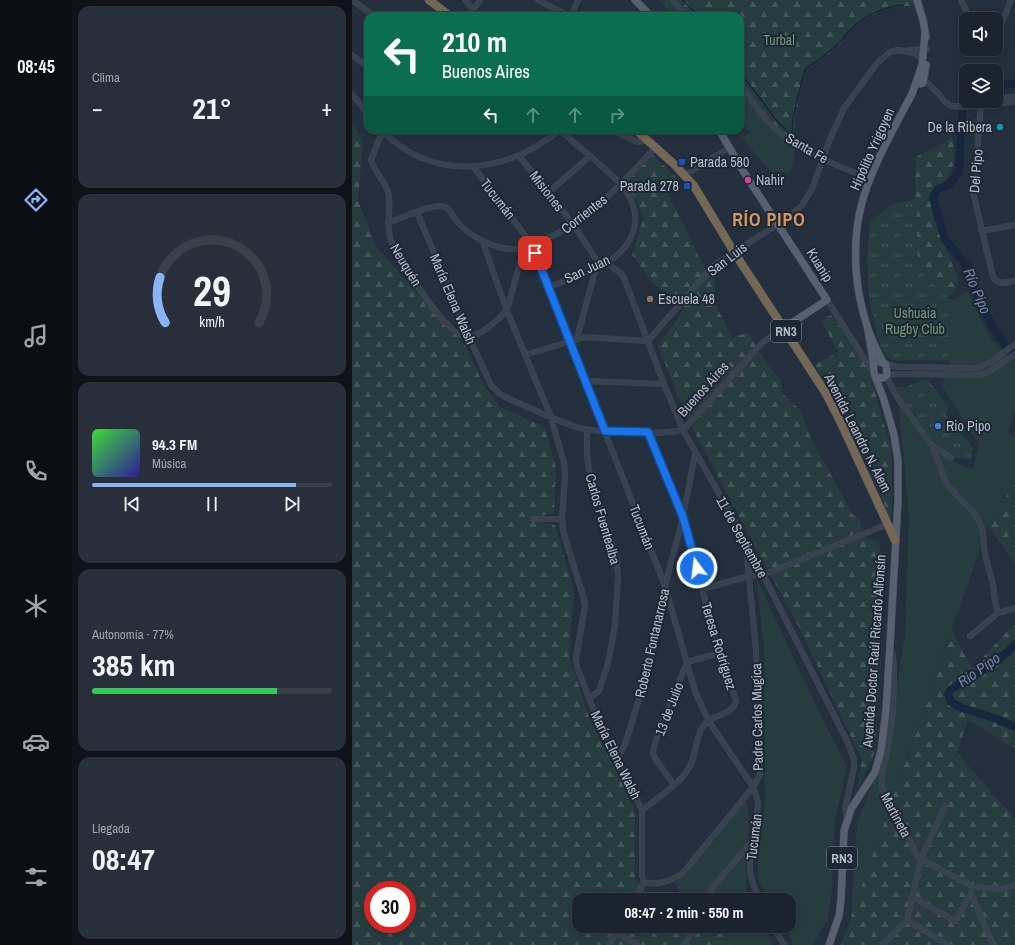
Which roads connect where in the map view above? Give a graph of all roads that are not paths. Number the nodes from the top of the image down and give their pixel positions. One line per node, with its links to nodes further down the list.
1 (429, 0): 14 (highway)
2 (465, 0): 12 (street)
3 (480, 0): 12 (street)
4 (538, 0): 16 (street)
5 (578, 0): 17 (street)
6 (634, 0): 18 (main road)
7 (673, 0): 19 (street)
8 (917, 0): 22 (main road, Hipólito Yrigoyen)
9 (961, 0): 20 (street)
10 (1011, 0): 21 (street)
11 (354, 1): 13 (street)
12 (473, 9): 15 (street)
13 (369, 12)
14 (445, 12)
15 (471, 12)
16 (562, 12)
17 (572, 12)
18 (647, 12)
19 (683, 12)
20 (967, 12)
21 (1003, 20)
22 (926, 49): 23 (street, San Luis); 25 (main road, Hipólito Yrigoyen); 27 (main road, Hipólito Yrigoyen)
23 (907, 51): 25 (street); 49 (street, San Luis)
24 (352, 55): 26 (street)
25 (923, 59): 27 (main road, Hipólito Yrigoyen)
26 (364, 64)
27 (921, 81): 34 (street); 52 (main road, Hipólito Yrigoyen)
28 (744, 89): 49 (street, Santa Fe)
29 (352, 94): 36 (street)
30 (1015, 97): 31 (street)
31 (1003, 98)
32 (1015, 102): 33 (street)
33 (1003, 103)
34 (959, 107)
35 (981, 108): 60 (street, Del Pipo)
36 (364, 109)
37 (381, 134): 56 (street, Neuquén)
38 (387, 134): 50 (street)
39 (555, 134): 47 (street)
40 (565, 134): 48 (street, San Juan)
41 (621, 134): 44 (street)
42 (641, 134): 44 (highway, Avenida Leandro N. Alem / RN3)
43 (721, 134): 46 (main road, Kuanip)
44 (648, 140): 45 (highway, Avenida Leandro N. Alem / RN3)
45 (656, 147): 51 (highway, Avenida Leandro N. Alem / RN3); 53 (street, Corrientes)
46 (729, 148): 51 (street); 57 (main road, Kuanip)
47 (519, 156): 50 (street); 54 (street, Misiones)
48 (590, 156): 53 (street, San Juan); 54 (street)
49 (823, 159): 52 (street, Santa Fe); 57 (street, San Luis)
50 (473, 166): 62 (street, Tucumán)
51 (685, 175): 64 (highway, Avenida Leandro N. Alem / RN3)
52 (870, 179): 70 (main road, Hipólito Yrigoyen)
53 (621, 184): 58 (street, Corrientes); 65 (street, San Juan)
54 (549, 192): 58 (street, Misiones)
55 (417, 212): 56 (street); 61 (street, Corrientes); 72 (street, María Elena Walsh)
56 (388, 223): 72 (street, Neuquén)
57 (778, 224): 64 (street, San Luis); 68 (main road, Kuanip)
58 (574, 225): 62 (street, Corrientes); 65 (street, Misiones)
59 (1015, 225): 60 (street)
60 (981, 231): 66 (street, Del Pipo)
61 (482, 240): 63 (street, Corrientes); 69 (street)
62 (532, 245): 63 (street, Corrientes); 67 (street, Tucumán)
63 (524, 248): 69 (street)
64 (734, 252): 71 (highway, Avenida Leandro N. Alem / RN3); 75 (street, San Luis)
65 (601, 266): 67 (street, San Juan); 73 (street); 75 (street, 11 de Septiembre)
66 (1015, 281)
67 (548, 287): 74 (street, Tucumán)
68 (827, 300): 71 (main road, Buenos Aires); 80 (street, Kuanip)
69 (506, 311): 72 (street); 78 (street)
70 (867, 325): 79 (main road, Hipólito Yrigoyen); 80 (main road, Hipólito Yrigoyen)
71 (784, 328): 88 (street, Buenos Aires); 97 (highway, Avenida Leandro N. Alem / RN3)
72 (469, 337): 84 (street, María Elena Walsh)
73 (578, 338): 74 (street); 75 (street)
74 (570, 340): 78 (street); 82 (street, Tucumán)
75 (648, 341): 83 (street, 11 de Septiembre)
76 (1014, 345): 79 (street)
77 (1015, 354): 81 (street)
78 (525, 355): 86 (street)
79 (885, 363): 80 (main road); 81 (main road, Hipólito Yrigoyen)
80 (874, 372): 81 (main road); 85 (main road, Hipólito Yrigoyen)
81 (886, 376): 85 (main road, Hipólito Yrigoyen); 91 (street)
82 (586, 381): 83 (street); 89 (street, Tucumán)
83 (664, 384): 88 (street, 11 de Septiembre)
84 (491, 385): 86 (street, Buenos Aires)
85 (884, 400): 98 (main road, Hipólito Yrigoyen)
86 (551, 416): 87 (street, Buenos Aires); 96 (street)
87 (587, 429): 89 (street, Buenos Aires); 110 (street, Carlos Fuentealba)
88 (683, 430): 90 (street, Buenos Aires); 92 (street, 11 de Septiembre)
89 (605, 431): 90 (street, Buenos Aires); 102 (street, Tucumán)
90 (648, 432): 94 (street, Teresa Rodríguez)
91 (932, 445): 93 (street); 105 (street)
92 (695, 454): 94 (street, Roberto Fontanarrosa); 99 (street, 11 de Septiembre)
93 (951, 458)
94 (683, 517): 102 (street, Roberto Fontanarrosa); 103 (street, Teresa Rodríguez)
95 (533, 519): 96 (street)
96 (562, 519): 110 (street, María Elena Walsh)
97 (888, 524): 98 (highway, Avenida Leandro N. Alem / RN3); 100 (street)
98 (895, 540): 107 (main road, Avenida Doctor Raúl Ricardo Alfonsín / RN3)
99 (746, 542): 100 (street, 11 de Septiembre); 101 (street, Padre Carlos Mugica)
100 (763, 575): 101 (street); 117 (street, 11 de Septiembre)
101 (749, 576): 103 (street); 114 (street, Padre Carlos Mugica)
102 (665, 586): 109 (street, Tucumán); 112 (street, Roberto Fontanarrosa)
103 (702, 589): 108 (street, Teresa Rodríguez)
104 (1015, 608): 105 (street)
105 (998, 613): 106 (street)
106 (970, 636)
107 (890, 645): 117 (main road, Avenida Doctor Raúl Ricardo Alfonsín / RN3); 119 (street, Martineta)
108 (720, 653): 109 (street); 111 (street, Teresa Rodríguez)
109 (687, 662): 111 (street, Tucumán); 113 (street, 13 de Julio)
110 (589, 698): 112 (street, María Elena Walsh)
111 (708, 720): 113 (street); 114 (street, Tucumán)
112 (616, 759): 116 (street, María Elena Walsh)
113 (674, 785): 116 (street)
114 (753, 787): 118 (street, Tucumán); 120 (street, Padre Carlos Mugica)
115 (945, 806): 119 (street)
116 (642, 810): 120 (street, María Elena Walsh)
117 (847, 818): 137 (main road, Avenida Doctor Raúl Ricardo Alfonsín / RN3)
118 (753, 839): 124 (street); 125 (street, Tucumán)
119 (922, 858): 122 (street, Martineta); 127 (street)
120 (644, 882): 123 (street)
121 (1015, 885): 122 (street, Martineta)
122 (974, 887): 126 (street)
123 (638, 893)
124 (710, 893)
125 (757, 893)
126 (971, 894): 127 (street); 140 (street)
127 (912, 897): 128 (street)
128 (907, 920): 138 (street); 139 (street)
129 (615, 933): 133 (street)
130 (618, 933): 134 (street)
131 (692, 933): 135 (street)
132 (777, 933): 136 (street)
133 (609, 945)
134 (637, 945)
135 (684, 945)
136 (784, 945)
137 (828, 945)
138 (882, 945)
139 (948, 945)
140 (993, 945)

